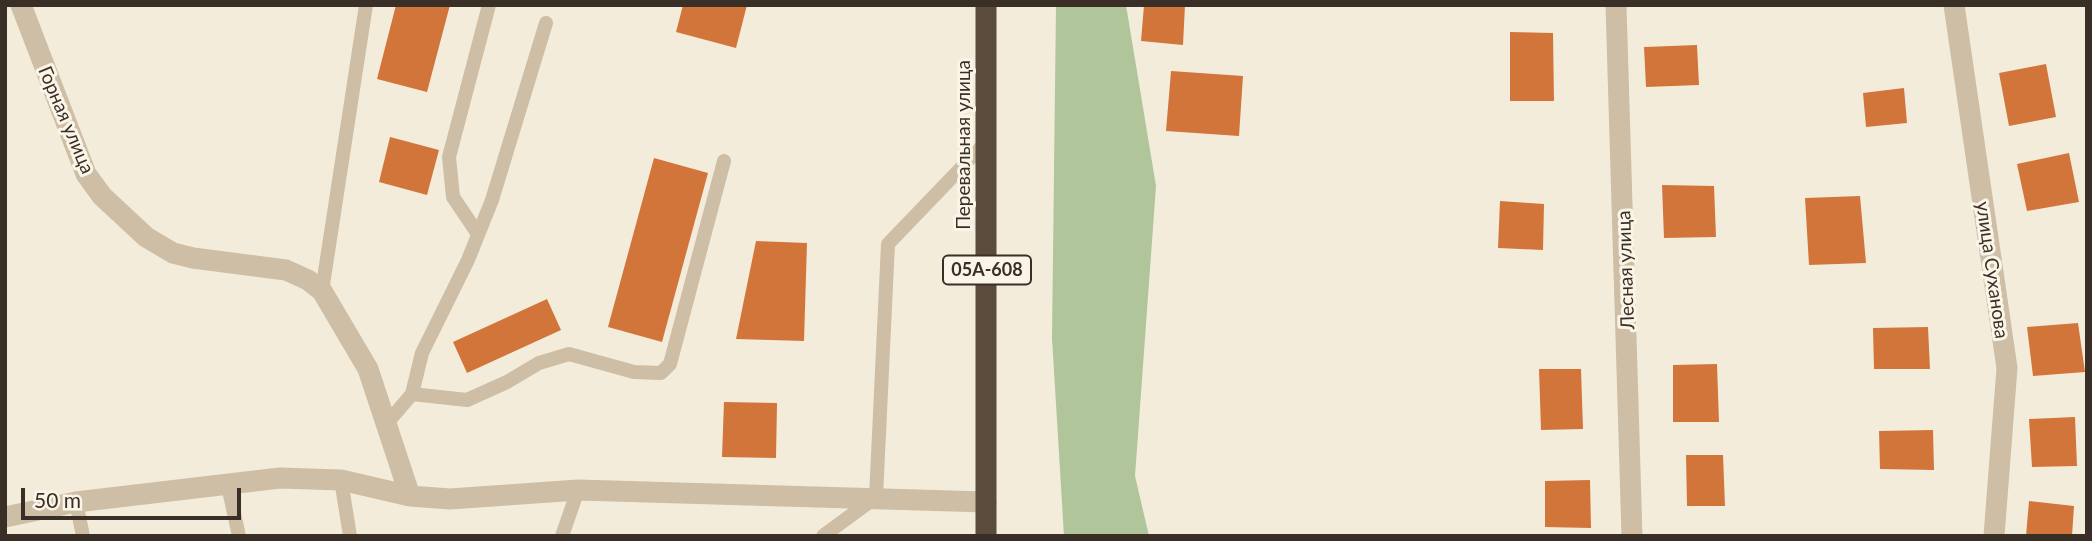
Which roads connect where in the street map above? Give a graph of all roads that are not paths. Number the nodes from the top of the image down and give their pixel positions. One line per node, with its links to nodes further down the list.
1 (20, 5): 11 (street, Горная улица)
2 (366, 5): 11 (lane)
3 (489, 5): 10 (lane)
4 (986, 5): 8 (highway, Перевальная улица / 05А-608)
5 (1616, 5): 28 (street, Лесная улица)
6 (1954, 5): 29 (street, улица Суханова)
7 (546, 23): 10 (lane)
8 (987, 141): 18 (lane); 20 (highway, Перевальная улица / 05А-608)
9 (724, 162): 12 (lane)
10 (478, 234): 12 (lane)
11 (323, 291): 13 (street)
12 (412, 394): 13 (lane)
13 (388, 422): 17 (street)
14 (341, 480): 15 (street); 17 (street); 24 (lane)
15 (228, 486): 19 (street); 23 (lane)
16 (578, 490): 17 (street); 18 (street); 25 (lane)
17 (410, 496)
18 (876, 497): 20 (street); 26 (lane)
19 (76, 502): 21 (street); 22 (lane)
20 (986, 502): 27 (highway, Перевальная улица / 05А-608)
21 (5, 517)
22 (83, 536)
23 (239, 536)
24 (350, 536)
25 (562, 536)
26 (823, 536)
27 (986, 536)
28 (1632, 536)
29 (1994, 536)

